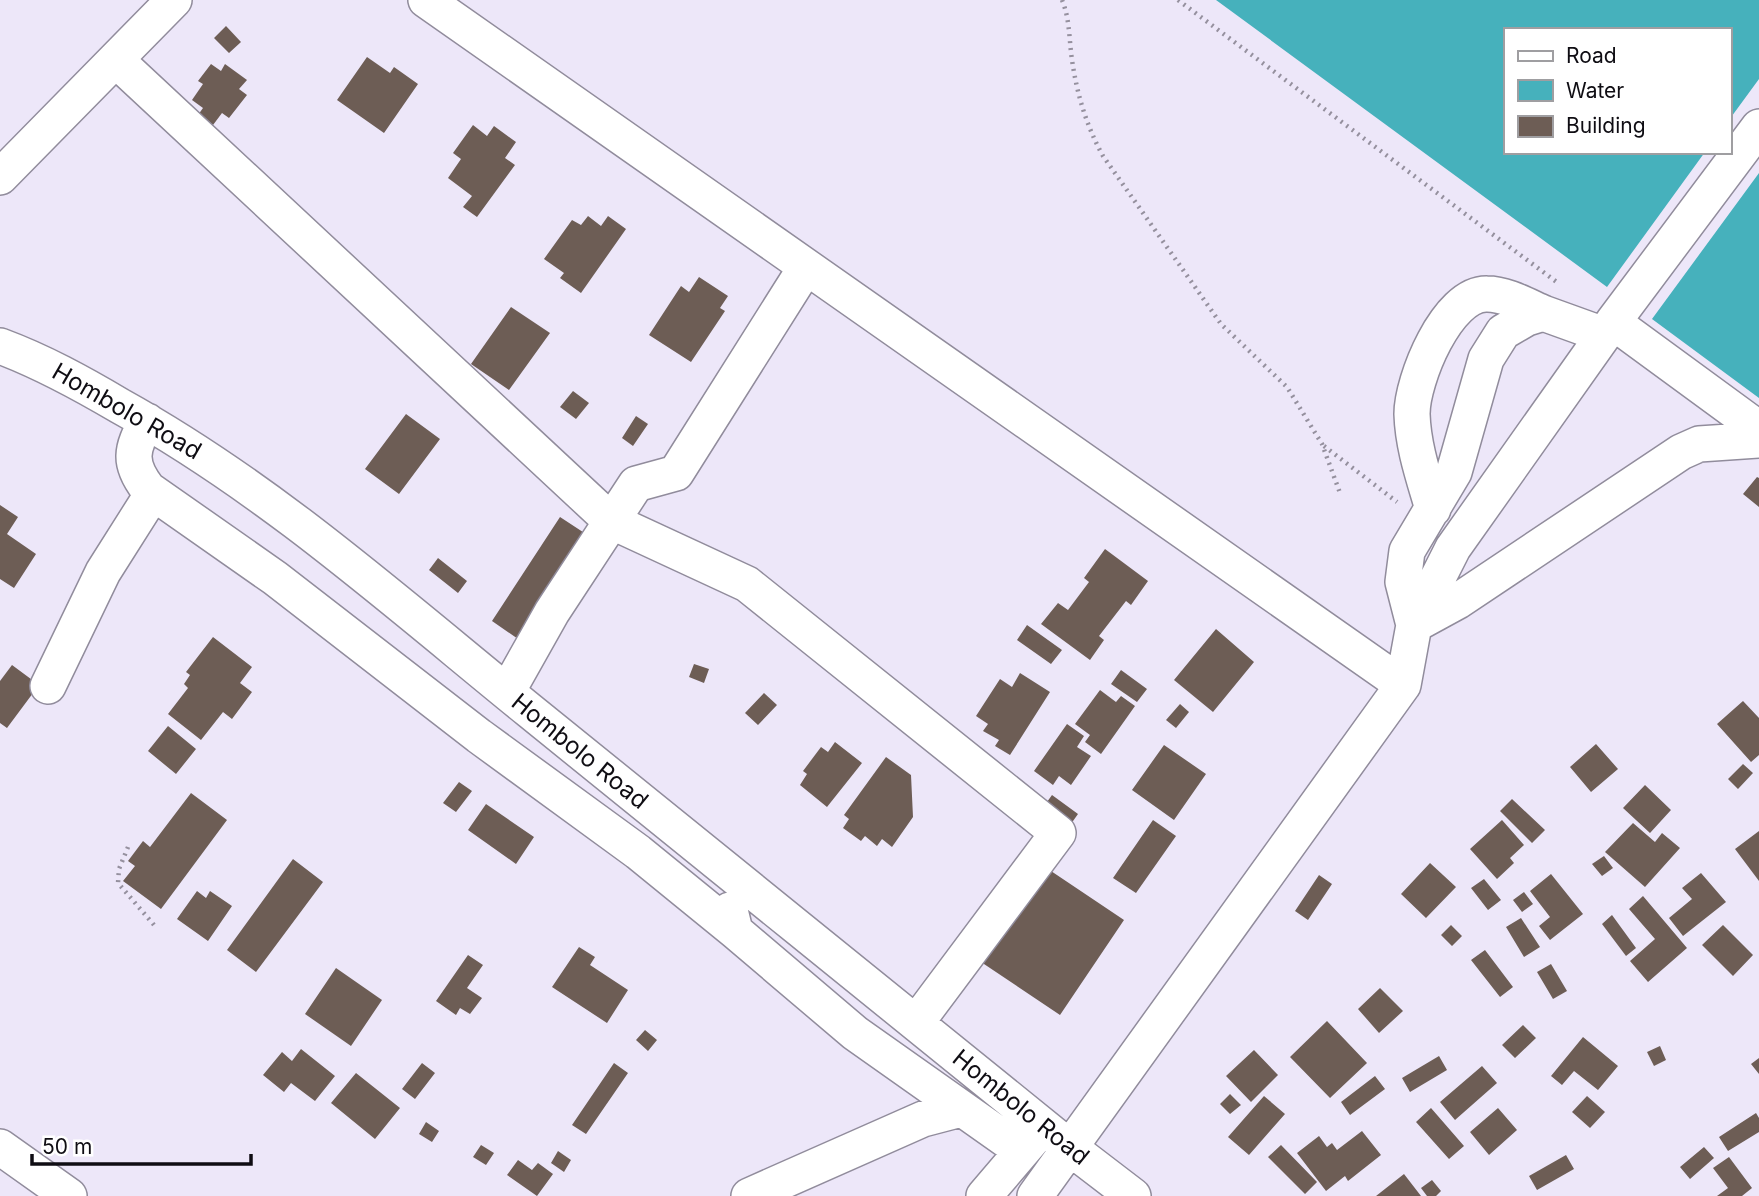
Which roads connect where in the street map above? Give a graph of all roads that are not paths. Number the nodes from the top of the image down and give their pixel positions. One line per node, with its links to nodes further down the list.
1 (174, 0): 3 (street)
2 (426, 0): 6 (street)
3 (116, 60): 5 (street); 15 (street)
4 (1759, 127): 8 (street)
5 (0, 177)
6 (806, 267): 15 (street); 17 (street)
7 (1553, 300): 8 (street); 14 (street); 14 (street)
8 (1608, 329): 11 (street); 16 (street)
9 (0, 346): 10 (street, Hombolo Road)
10 (147, 421): 13 (street); 19 (street, Hombolo Road)
11 (1759, 429)
12 (1759, 440): 16 (street)
13 (153, 493): 18 (street); 21 (street)
14 (1428, 516): 16 (street)
15 (611, 521): 19 (street); 22 (street)
16 (1414, 625): 17 (street)
17 (1403, 685): 24 (street)
18 (48, 686)
19 (507, 692): 20 (street, Hombolo Road)
20 (721, 866): 21 (street); 22 (street, Hombolo Road)
21 (735, 931): 23 (street)
22 (916, 1023): 24 (street, Hombolo Road)
23 (961, 1109): 24 (street); 27 (street)
24 (1045, 1141): 28 (street); 29 (street); 30 (street, Hombolo Road)
25 (0, 1147): 26 (street)
26 (69, 1196)
27 (750, 1196)
28 (984, 1196)
29 (1035, 1196)
30 (1133, 1196)

